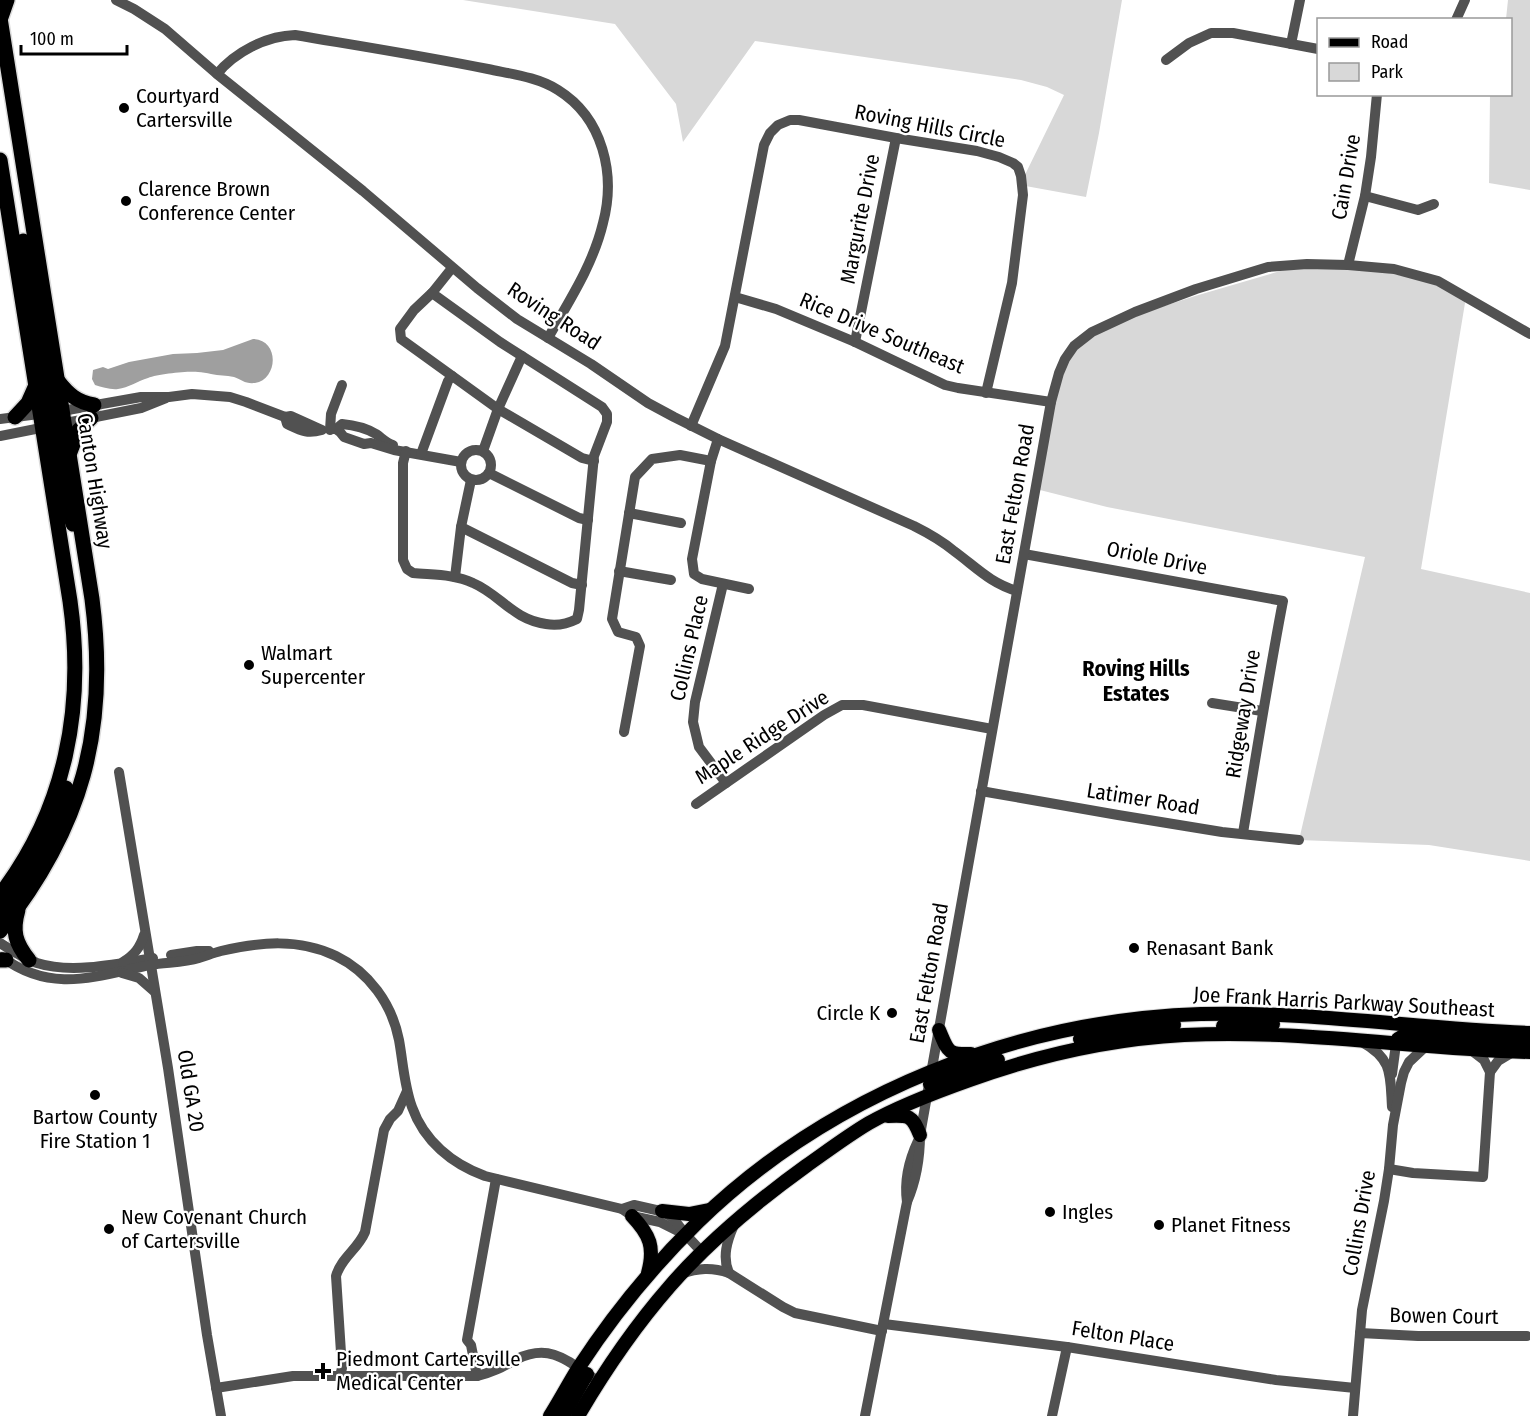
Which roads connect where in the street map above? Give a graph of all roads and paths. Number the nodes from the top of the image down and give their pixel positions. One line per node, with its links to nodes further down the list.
1 (7, 0): 6 (highway)
2 (116, 0): 10 (street, Roving Road)
3 (1300, 0): 7 (street)
4 (1465, 0): 5 (street)
5 (1457, 18)
6 (0, 19): 14 (highway, Canton Highway)
7 (1291, 44): 8 (street); 9 (street)
8 (1317, 49)
9 (1166, 60)
10 (217, 74): 20 (street, Roving Road); 24 (street)
11 (0, 78): 14 (highway)
12 (1377, 96): 17 (street, Cain Drive)
13 (896, 138): 22 (street, Roving Hills Circle); 25 (street, Margurite Drive); 31 (street, Roving Hills Circle)
14 (21, 149): 28 (highway, Canton Highway)
15 (0, 160): 16 (highway)
16 (3, 181): 29 (highway); 36 (highway)
17 (1365, 196): 18 (street); 19 (street, Cain Drive)
18 (1434, 204)
19 (1348, 264): 23 (street, East Felton Road); 32 (street, East Felton Road)
20 (452, 268): 21 (street); 24 (street, Roving Road)
21 (432, 293): 26 (street); 27 (street)
22 (735, 297): 25 (street, Rice Drive Southeast); 37 (street, Roving Hills Circle)
23 (1530, 334)
24 (548, 338): 37 (street, Roving Road)
25 (855, 342): 31 (street, Rice Drive Southeast)
26 (522, 356): 33 (street); 45 (street)
27 (452, 376): 33 (street); 43 (street)
28 (57, 380): 34 (highway); 36 (highway, Canton Highway)
29 (36, 385): 35 (highway); 36 (highway)
30 (342, 386): 38 (street)
31 (986, 393): 32 (street, Rice Drive Southeast)
32 (1051, 402): 55 (street, East Felton Road)
33 (498, 409): 42 (street); 45 (street)
34 (92, 412): 36 (street); 38 (street); 44 (highway)
35 (8, 418): 36 (street)
36 (52, 419): 39 (street); 44 (highway, Canton Highway); 54 (highway); 68 (highway)
37 (691, 426): 40 (street, Roving Road)
38 (332, 430): 41 (street); 41 (street)
39 (0, 436)
40 (718, 439): 46 (street); 62 (street, Roving Road)
41 (403, 451): 43 (street); 57 (street)
42 (483, 451): 47 (street); 48 (street)
43 (421, 454): 47 (street)
44 (69, 455): 54 (highway, Canton Highway)
45 (594, 461): 51 (street)
46 (711, 461): 50 (street); 59 (street)
47 (461, 462): 49 (street)
48 (489, 474): 49 (street); 51 (street)
49 (471, 480): 53 (street)
50 (629, 513): 52 (street); 56 (street)
51 (588, 520): 60 (street)
52 (681, 523)
53 (461, 526): 57 (street); 60 (street)
54 (85, 551): 76 (highway, Canton Highway)
55 (1024, 554): 62 (street, East Felton Road); 63 (street, Oriole Drive)
56 (619, 571): 58 (street); 67 (street)
57 (455, 577): 60 (street)
58 (671, 580)
59 (723, 584): 61 (street); 70 (street, Collins Place)
60 (582, 585)
61 (749, 590)
62 (1017, 591): 66 (street, East Felton Road)
63 (1282, 602): 65 (street, Ridgeway Drive)
64 (1212, 703): 65 (street)
65 (1262, 711): 73 (street, Ridgeway Drive)
66 (992, 729): 70 (street, Maple Ridge Drive); 71 (street, East Felton Road)
67 (624, 732)
68 (70, 734): 75 (highway); 77 (highway)
69 (119, 772): 79 (street, Old GA 20)
70 (726, 783): 72 (street, Maple Ridge Drive)
71 (981, 791): 73 (street, Latimer Road); 88 (street, East Felton Road)
72 (696, 804)
73 (1243, 833): 74 (street, Latimer Road)
74 (1299, 840)
75 (0, 895)
76 (20, 905): 78 (highway, Canton Highway); 82 (highway)
77 (0, 914)
78 (0, 931)
79 (145, 933): 83 (street, Old GA 20); 84 (street)
80 (0, 943): 82 (street)
81 (2, 958): 84 (street)
82 (29, 960): 84 (street)
83 (150, 962): 84 (street); 85 (street, Old GA 20); 102 (street)
84 (121, 968): 85 (street)
85 (155, 992): 127 (street, Old GA 20)
86 (1221, 1014): 87 (main road, Joe Frank Harris Parkway Southeast); 98 (main road, Joe Frank Harris Parkway Southeast); 101 (main road)
87 (1391, 1023): 89 (main road, Joe Frank Harris Parkway Southeast); 90 (main road)
88 (939, 1029): 98 (main road); 101 (street, East Felton Road)
89 (1530, 1032)
90 (1175, 1036): 91 (main road, Joe Frank Harris Parkway Southeast); 101 (main road, Joe Frank Harris Parkway Southeast)
91 (1362, 1042): 93 (main road, Joe Frank Harris Parkway Southeast); 100 (street)
92 (1530, 1042): 93 (main road)
93 (1396, 1044): 94 (main road, Joe Frank Harris Parkway Southeast); 100 (street)
94 (1426, 1046): 95 (main road, Joe Frank Harris Parkway Southeast); 106 (street, Collins Drive)
95 (1471, 1050): 96 (main road, Joe Frank Harris Parkway Southeast); 99 (street)
96 (1513, 1052): 97 (main road, Joe Frank Harris Parkway Southeast); 99 (street)
97 (1530, 1052)
98 (980, 1054): 101 (main road, Joe Frank Harris Parkway Southeast)
99 (1490, 1072): 108 (street)
100 (1391, 1083): 106 (street)
101 (930, 1084): 104 (main road, Joe Frank Harris Parkway Southeast); 107 (street, East Felton Road); 110 (main road, Joe Frank Harris Parkway Southeast)
102 (407, 1091): 103 (street); 105 (street)
103 (394, 1116): 105 (street); 124 (street)
104 (883, 1116): 107 (main road); 113 (main road, Joe Frank Harris Parkway Southeast)
105 (417, 1120): 109 (street)
106 (1393, 1125): 108 (street, Collins Drive)
107 (920, 1135): 119 (street, East Felton Road)
108 (1389, 1169): 120 (street, Collins Drive)
109 (496, 1179): 112 (street); 125 (street)
110 (713, 1208): 111 (main road); 114 (main road, Joe Frank Harris Parkway Southeast)
111 (662, 1211): 112 (street); 114 (street)
112 (627, 1212): 114 (street); 118 (main road)
113 (736, 1221): 115 (main road, Joe Frank Harris Parkway Southeast); 116 (street)
114 (686, 1235): 115 (street); 118 (main road, Joe Frank Harris Parkway Southeast)
115 (702, 1252): 117 (main road, Joe Frank Harris Parkway Southeast)
116 (729, 1273): 117 (street); 119 (street, Felton Place)
117 (681, 1274): 123 (main road, Joe Frank Harris Parkway Southeast)
118 (647, 1276): 123 (main road, Joe Frank Harris Parkway Southeast)
119 (883, 1327): 122 (street, Felton Place); 132 (street, East Felton Road)
120 (1360, 1334): 121 (street, Bowen Court); 126 (street, Collins Drive)
121 (1527, 1335)
122 (1067, 1347): 126 (street, Felton Place); 133 (street)
123 (588, 1375): 125 (street); 129 (main road, Joe Frank Harris Parkway Southeast); 130 (main road); 131 (main road, Joe Frank Harris Parkway Southeast)
124 (340, 1376): 125 (street); 127 (street)
125 (477, 1376)
126 (1355, 1388): 134 (street, Collins Drive)
127 (216, 1389): 128 (street, Old GA 20)
128 (221, 1416)
129 (550, 1416)
130 (563, 1416)
131 (578, 1416)
132 (865, 1416)
133 (1052, 1416)
134 (1353, 1416)

